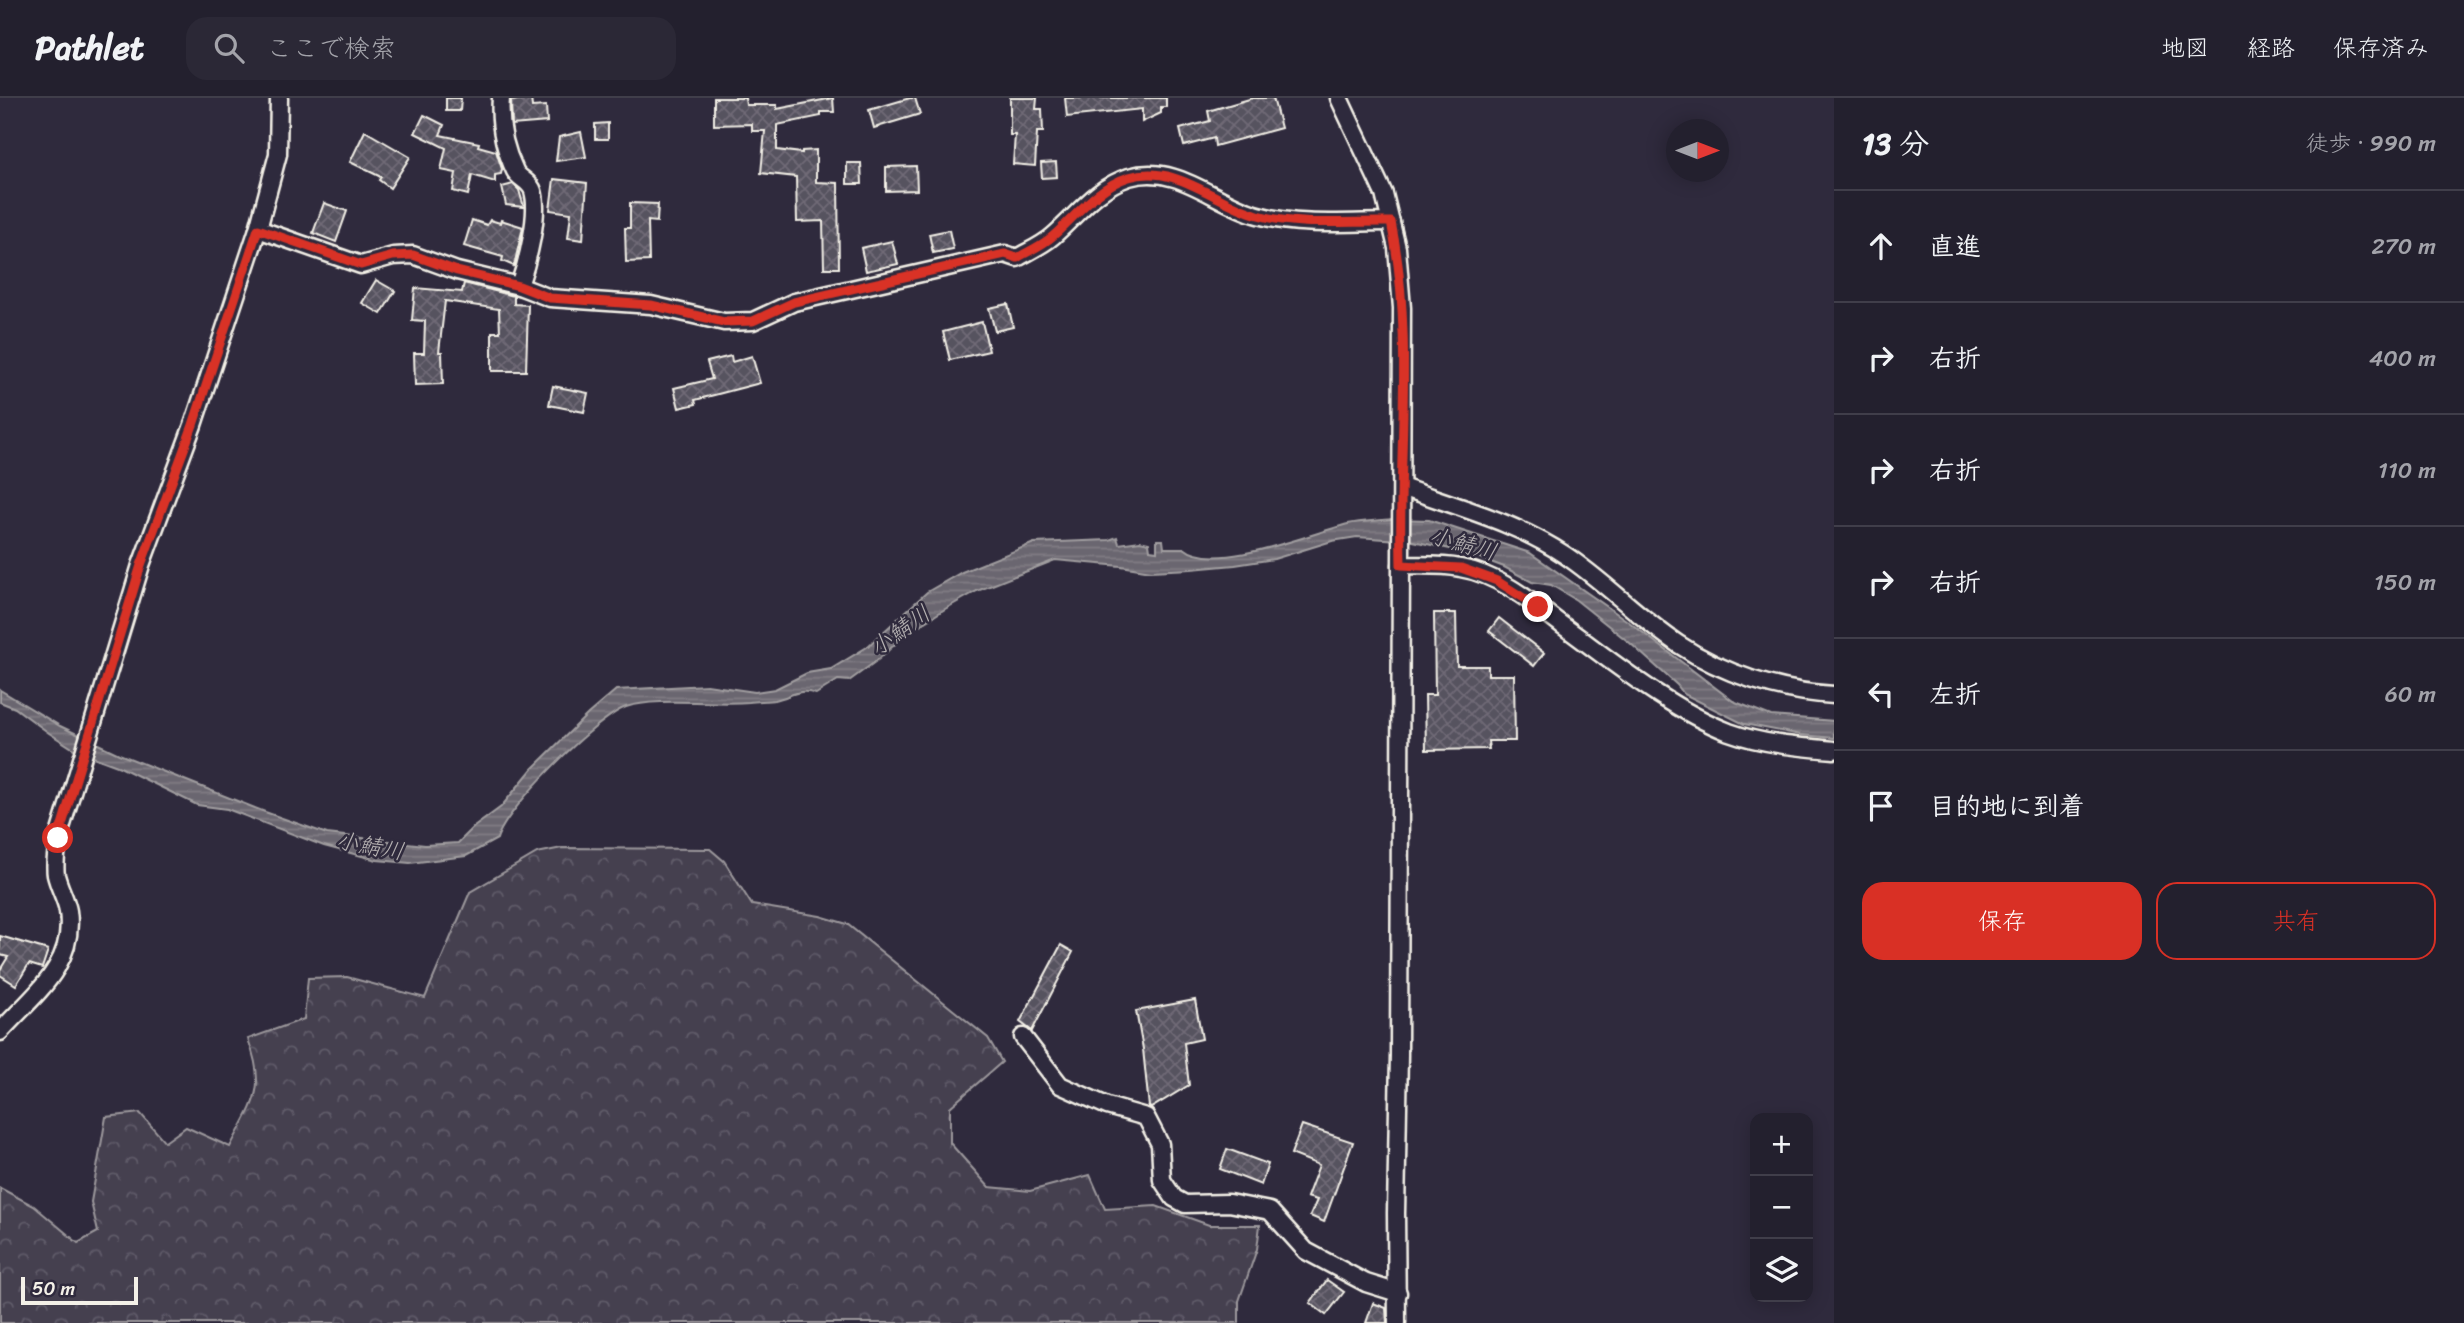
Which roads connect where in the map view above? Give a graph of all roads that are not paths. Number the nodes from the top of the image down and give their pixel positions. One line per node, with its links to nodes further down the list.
1 (278, 98): 5 (street)
2 (502, 98): 6 (street)
3 (1339, 98): 4 (street)
4 (1391, 222): 6 (street); 7 (street)
5 (258, 229): 6 (street); 11 (street)
6 (519, 286)
7 (1402, 494): 8 (street); 9 (street)
8 (1401, 560): 10 (street); 13 (street)
9 (1834, 695)
10 (1834, 750)
11 (0, 1032)
12 (1023, 1037): 13 (street)
13 (1398, 1293): 14 (street)
14 (1397, 1323)

